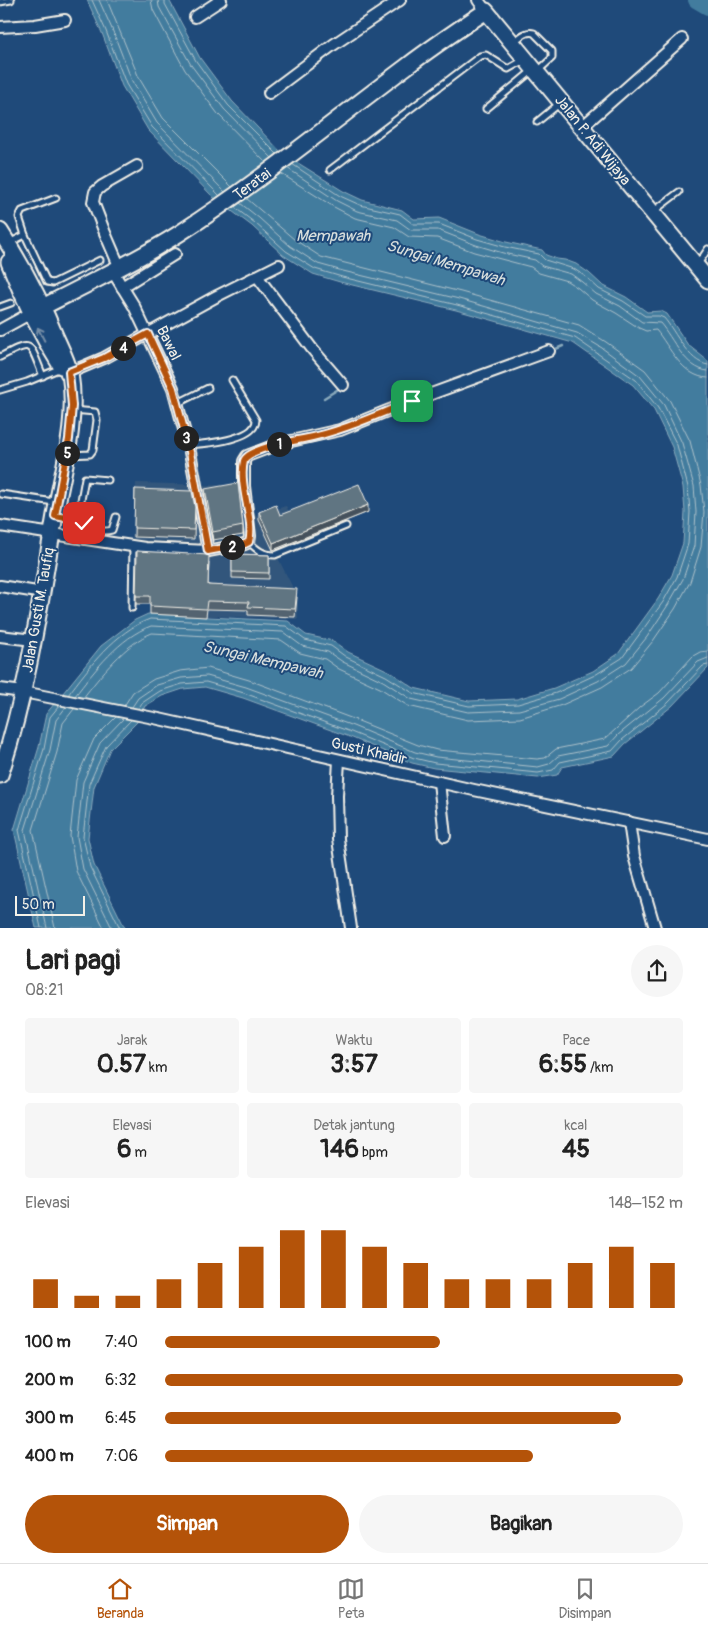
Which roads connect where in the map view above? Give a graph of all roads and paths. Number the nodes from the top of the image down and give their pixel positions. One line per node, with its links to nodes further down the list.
1 (11, 0): 4 (lane)
2 (221, 0): 6 (street)
3 (400, 0): 12 (street)
4 (0, 2)
5 (482, 5): 10 (main road, Jalan P. Adi Wijaya); 29 (main road, Teratai)
6 (195, 17)
7 (65, 20): 8 (street)
8 (0, 27)
9 (682, 39): 16 (street)
10 (513, 43): 11 (main road, Jalan P. Adi Wijaya); 11 (lane)
11 (532, 67): 13 (main road, Jalan P. Adi Wijaya); 14 (lane); 18 (lane)
12 (269, 93)
13 (562, 102): 15 (lane); 16 (main road, Jalan P. Adi Wijaya)
14 (486, 109)
15 (537, 122)
16 (582, 127): 21 (main road, Jalan P. Adi Wijaya)
17 (137, 166): 29 (street, Bawal)
18 (330, 170)
19 (679, 192): 21 (lane)
20 (56, 198): 22 (lane)
21 (652, 213): 28 (main road, Jalan P. Adi Wijaya)
22 (25, 235): 23 (lane); 26 (lane)
23 (2, 238): 35 (main road)
24 (708, 249): 28 (lane)
25 (175, 254): 32 (street)
26 (100, 260)
27 (279, 265): 30 (street)
28 (696, 266): 31 (main road, Jalan P. Adi Wijaya)
29 (116, 270): 32 (street, Bawal); 35 (main road, Teratai)
30 (258, 276): 37 (street); 43 (street)
31 (708, 280)
32 (122, 287): 37 (street, Bawal)
33 (11, 303): 34 (lane)
34 (0, 308)
35 (37, 310): 36 (street, Teratai); 40 (main road)
36 (0, 330)
37 (148, 334): 40 (street); 46 (street, Bawal)
38 (549, 351): 58 (street)
39 (0, 357): 41 (lane)
40 (67, 374): 41 (lane); 47 (main road, Jalan Gusti M. Taufiq)
41 (43, 376): 45 (lane)
42 (232, 380): 48 (lane)
43 (343, 385)
44 (208, 388): 46 (lane)
45 (0, 390)
46 (177, 404): 48 (street, Bawal)
47 (72, 410): 49 (main road, Jalan Gusti M. Taufiq); 49 (lane)
48 (188, 446): 60 (street, Bawal)
49 (66, 455): 52 (main road, Jalan Gusti M. Taufiq)
50 (108, 480): 53 (lane)
51 (1, 494): 52 (lane)
52 (56, 509): 53 (lane); 57 (main road, Jalan Gusti M. Taufiq)
53 (78, 517): 54 (lane)
54 (116, 517)
55 (0, 526): 57 (street)
56 (346, 526): 58 (lane)
57 (52, 534): 59 (street); 62 (main road, Jalan Gusti M. Taufiq)
58 (249, 542): 60 (street)
59 (133, 546): 60 (street); 63 (lane)
60 (208, 551)
61 (0, 586): 62 (street)
62 (43, 593): 65 (main road, Jalan Gusti M. Taufiq)
63 (132, 608)
64 (0, 636): 65 (street)
65 (33, 640): 67 (main road, Jalan Gusti M. Taufiq)
66 (0, 689): 67 (street, Gusti Khaidir)
67 (23, 692): 68 (street, Gusti Khaidir); 69 (main road, Jalan Gusti M. Taufiq)
68 (339, 760): 70 (street, Gusti Khaidir); 74 (street)
69 (0, 775)
70 (439, 782): 71 (street, Gusti Khaidir); 72 (street)
71 (629, 822): 73 (street, Gusti Khaidir); 75 (street)
72 (445, 836)
73 (708, 839)
74 (351, 928)
75 (655, 928)

